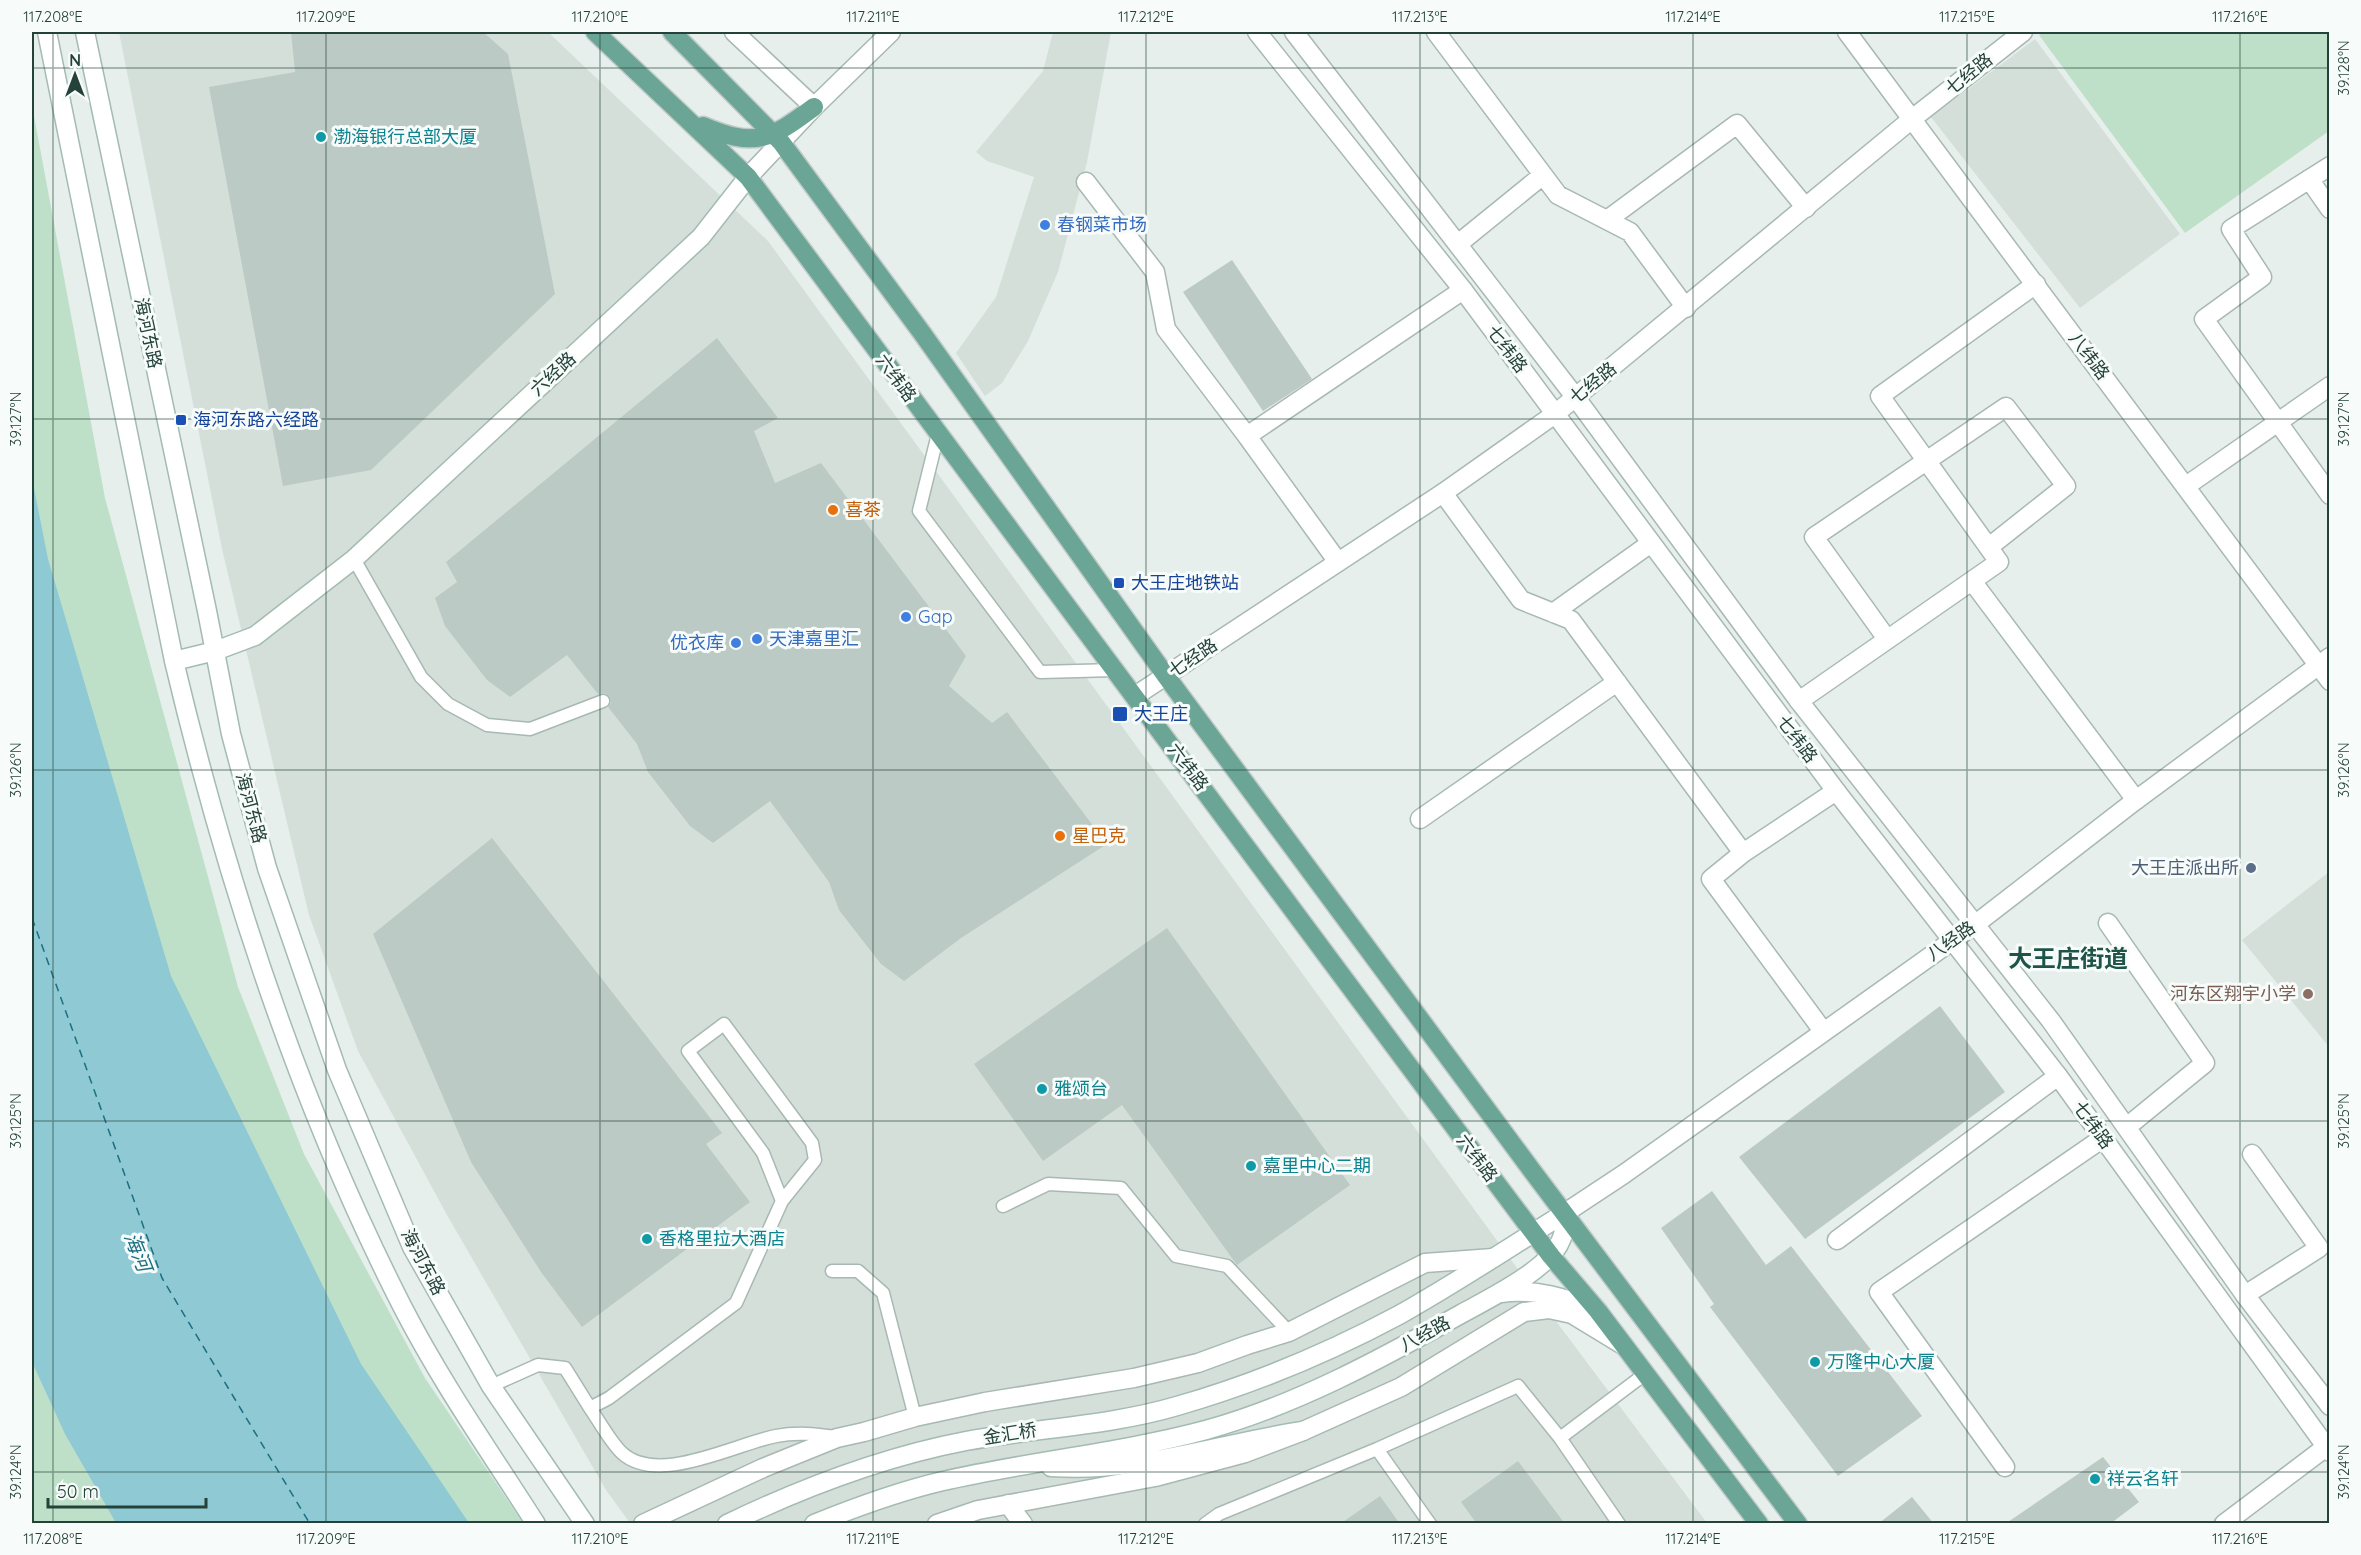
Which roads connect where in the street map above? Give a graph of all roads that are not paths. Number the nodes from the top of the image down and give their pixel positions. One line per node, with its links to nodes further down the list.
1 (46, 32): 46 (street, 海河东路)
2 (85, 32): 45 (street, 海河东路)
3 (595, 32): 14 (main road, 六纬路)
4 (672, 32): 15 (main road, 六纬路)
5 (734, 32): 12 (street)
6 (891, 32): 12 (street, 六经路)
7 (1257, 32): 26 (street, 七纬路)
8 (1294, 32): 24 (street, 七纬路)
9 (1436, 32): 17 (street)
10 (1847, 32): 13 (street, 八纬路)
11 (2023, 32): 13 (street, 七经路)
12 (814, 107): 15 (street, 六经路)
13 (1912, 119): 21 (street, 七经路); 25 (street, 八纬路)
14 (693, 122): 15 (main road); 18 (main road, 六纬路)
15 (777, 138): 18 (street, 六经路); 49 (main road, 六纬路)
16 (2330, 166): 19 (street)
17 (1543, 175): 23 (street); 24 (street)
18 (748, 177): 32 (main road, 六纬路); 40 (street, 六经路)
19 (2309, 179): 22 (street); 31 (street)
20 (1086, 183): 33 (street)
21 (1806, 208): 23 (street); 27 (street, 七经路)
22 (2330, 209)
23 (1607, 220): 27 (street)
24 (1458, 244): 29 (street, 七纬路)
25 (2036, 284): 34 (street); 35 (street, 八纬路)
26 (1463, 290): 30 (street, 七纬路); 33 (street)
27 (1686, 308): 29 (street, 七经路)
28 (2330, 386): 31 (street)
29 (1576, 398): 30 (street, 七经路); 54 (street, 七纬路)
30 (1555, 414): 36 (street, 七经路); 38 (street, 七纬路)
31 (2277, 422): 35 (street); 37 (street)
32 (938, 435): 48 (main road, 六纬路); 48 (lane)
33 (1247, 436): 41 (street)
34 (1927, 460): 39 (street); 39 (street); 44 (street)
35 (2186, 486): 47 (street, 八纬路)
36 (1443, 493): 41 (street, 七经路); 43 (street)
37 (2330, 495)
38 (1651, 543): 43 (street); 55 (street, 七纬路)
39 (1989, 548): 42 (street)
40 (354, 560): 45 (street, 六经路); 53 (lane)
41 (1338, 562): 49 (street, 七经路)
42 (1972, 581): 44 (street); 56 (street)
43 (1553, 613): 51 (street)
44 (1887, 639): 54 (street)
45 (214, 651): 46 (street, 六经路); 82 (street, 海河东路)
46 (174, 661): 95 (street, 海河东路)
47 (2324, 661): 50 (street, 八纬路); 56 (street, 八经路)
48 (1115, 670): 52 (main road, 六纬路)
49 (1166, 676): 52 (street, 七经路); 69 (main road, 六纬路)
50 (2330, 681)
51 (1617, 682): 57 (street); 58 (street)
52 (1135, 696): 70 (main road, 六纬路)
53 (603, 701)
54 (1799, 701): 59 (street, 七纬路)
55 (1836, 791): 58 (street); 61 (street, 七纬路)
56 (2136, 800): 59 (street, 八经路)
57 (1420, 819)
58 (1743, 853): 62 (street)
59 (1977, 923): 61 (street, 八经路); 64 (street, 七纬路)
60 (2108, 923): 64 (street)
61 (1951, 941): 62 (street, 八经路); 63 (street, 七纬路)
62 (1823, 1031): 69 (street, 八经路)
63 (2058, 1076): 65 (street, 七纬路); 71 (street)
64 (2128, 1126): 76 (street, 七纬路)
65 (2103, 1138): 90 (street, 七纬路); 93 (street)
66 (2252, 1154): 76 (street)
67 (782, 1201): 67 (lane); 84 (lane)
68 (1003, 1206): 78 (lane)
69 (1565, 1213): 70 (street, 八经路); 72 (street); 106 (main road, 六纬路)
70 (1533, 1232): 72 (main road, 六纬路); 73 (street, 八经路)
71 (1837, 1240)
72 (1551, 1256): 75 (street, 八经路); 77 (main road, 六纬路)
73 (1493, 1258): 78 (street); 80 (street, 八经路)
74 (832, 1271): 86 (lane)
75 (1499, 1293): 77 (street); 85 (street, 八经路)
76 (2246, 1295): 83 (street, 七纬路)
77 (1598, 1311): 79 (main road, 六纬路)
78 (1289, 1332): 86 (street)
79 (1624, 1346): 81 (main road, 六纬路); 87 (street)
80 (1299, 1364): 98 (street, 金汇桥)
81 (1645, 1374): 89 (lane); 105 (main road, 六纬路)
82 (491, 1386): 84 (lane); 96 (street, 海河东路)
83 (2330, 1407)
84 (590, 1408): 88 (lane)
85 (1249, 1416): 92 (street, 金汇桥)
86 (915, 1417): 88 (street)
87 (1303, 1431): 92 (street); 94 (street)
88 (837, 1438): 97 (street)
89 (1560, 1438): 91 (lane); 104 (lane)
90 (2328, 1448): 107 (street)
91 (1377, 1449): 102 (lane); 103 (lane)
92 (1022, 1466): 99 (street, 金汇桥)
93 (2005, 1467)
94 (1008, 1504): 100 (street); 101 (street)
95 (536, 1524)
96 (585, 1524)
97 (643, 1524)
98 (727, 1524)
99 (814, 1524)
100 (937, 1524)
101 (1023, 1524)
102 (1205, 1524)
103 (1430, 1524)
104 (1619, 1524)
105 (1759, 1524)
106 (1798, 1524)
107 (2224, 1524)

